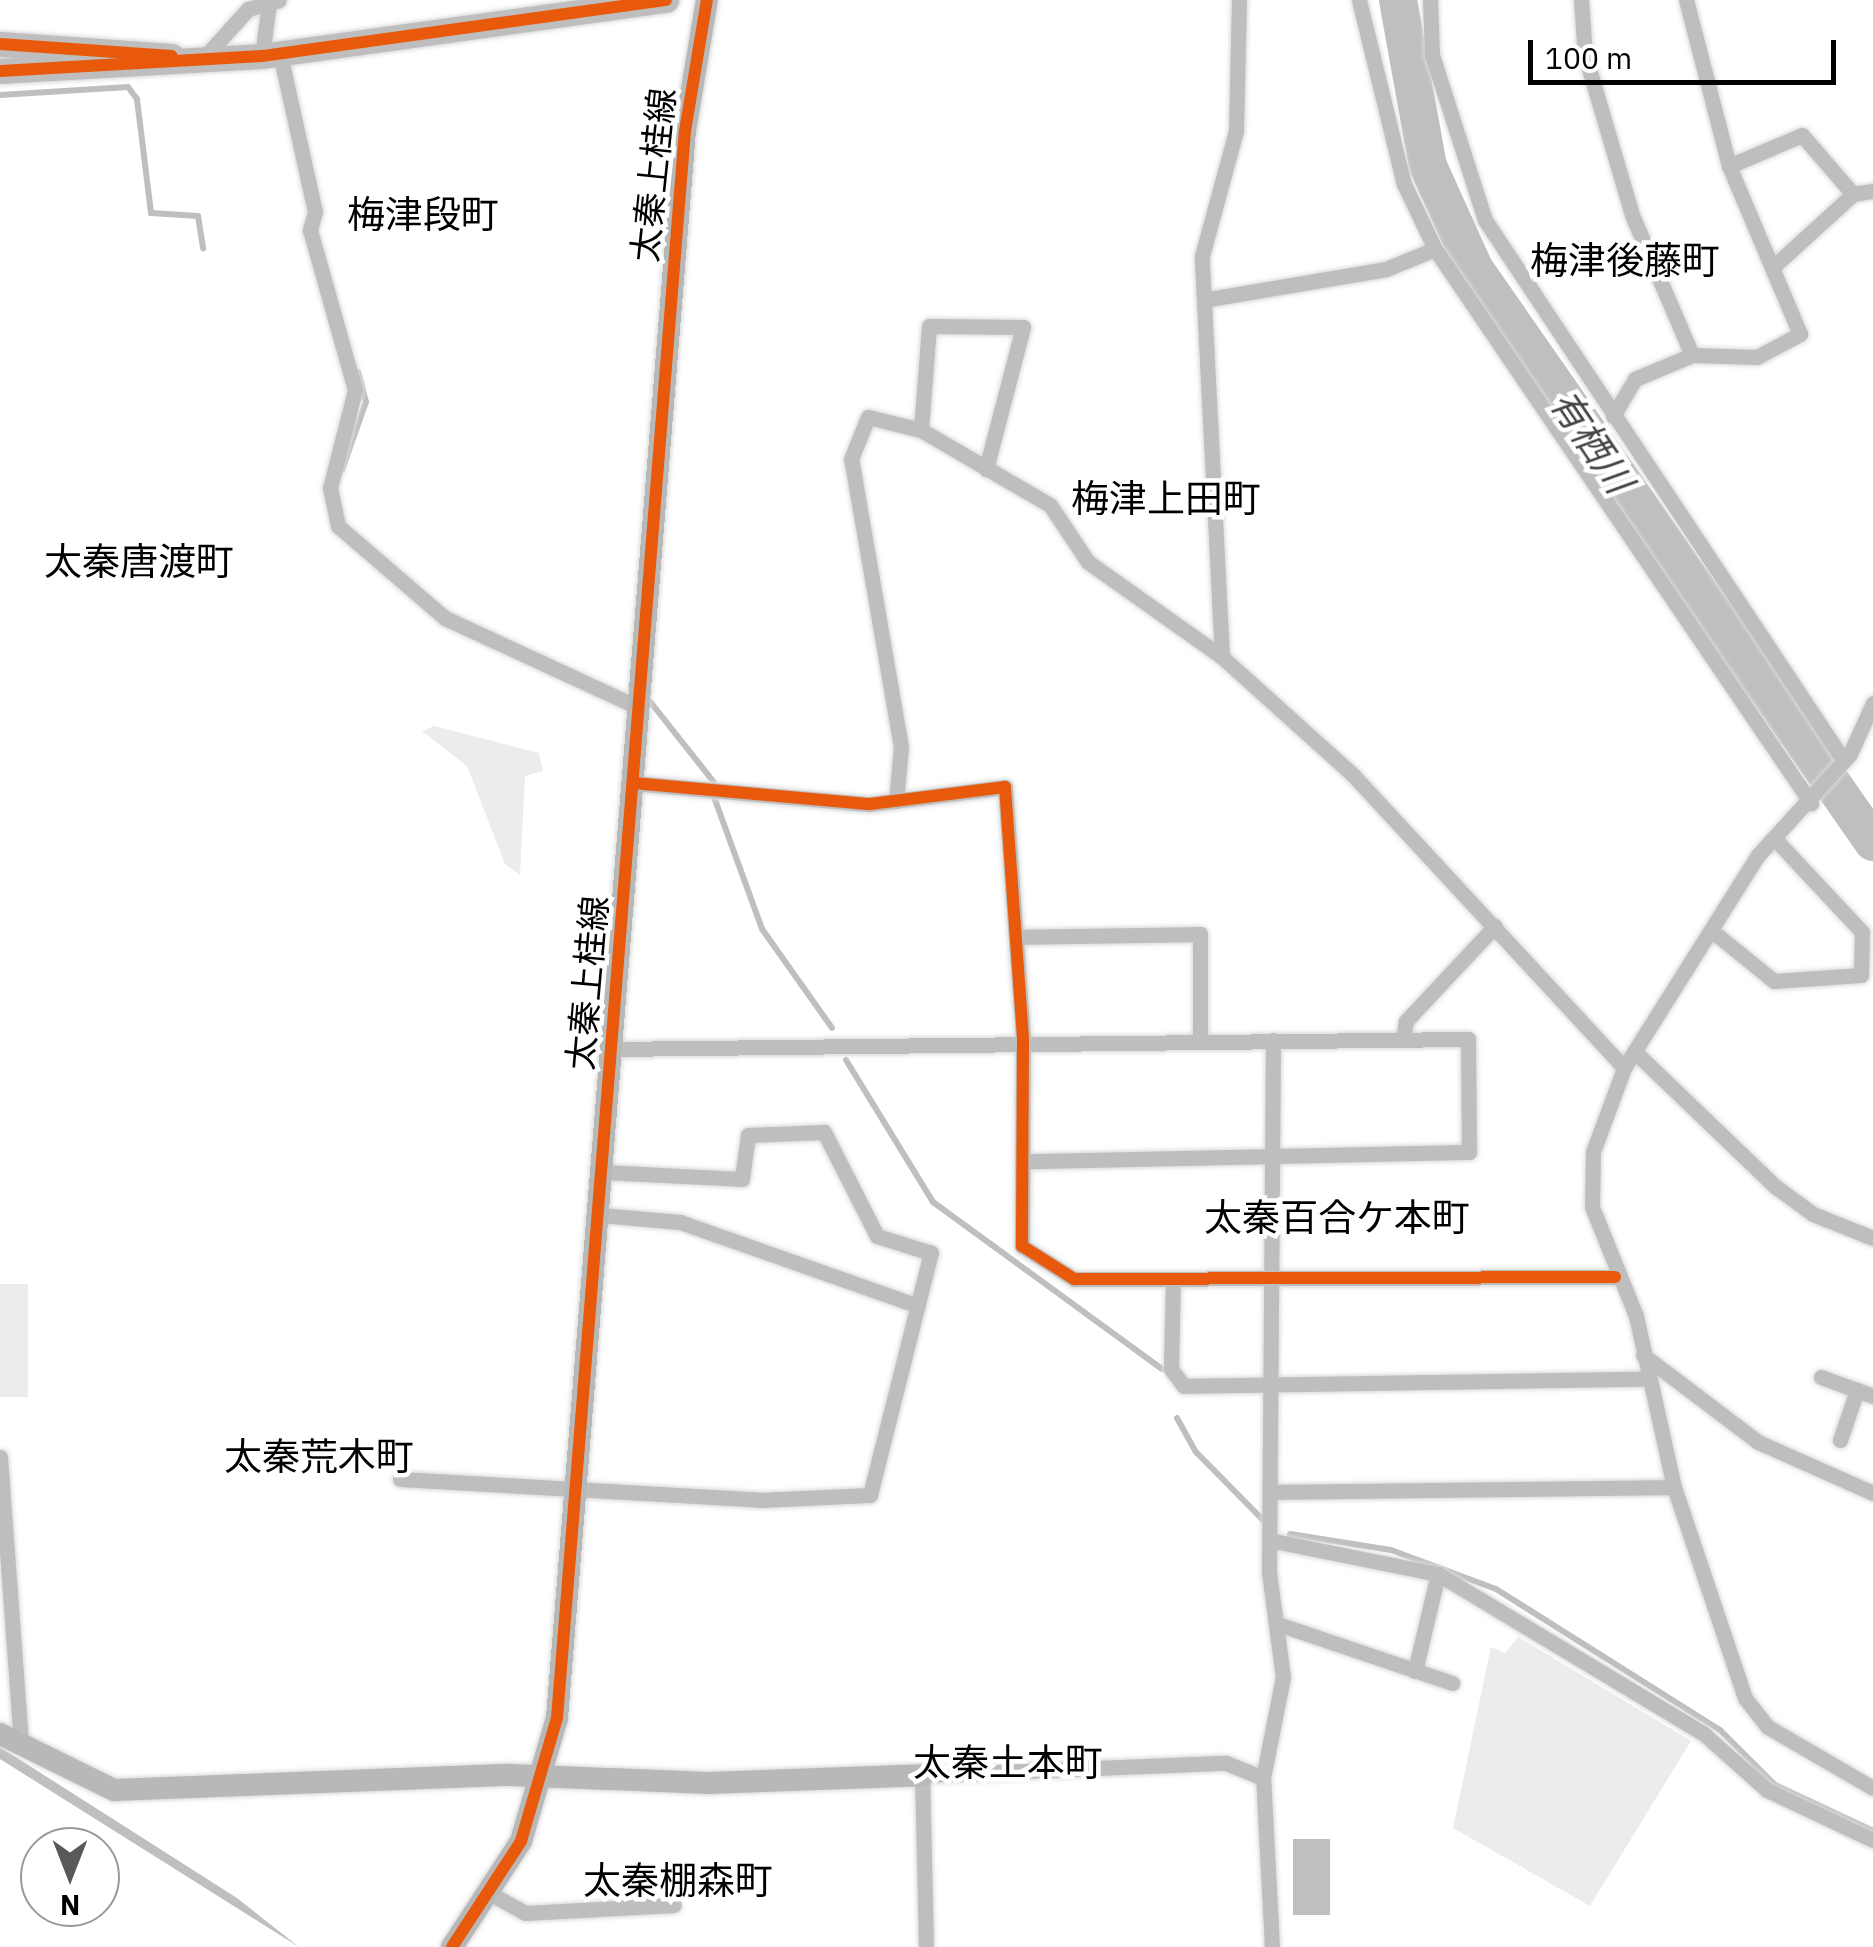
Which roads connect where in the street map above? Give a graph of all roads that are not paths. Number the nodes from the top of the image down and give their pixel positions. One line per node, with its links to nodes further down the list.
1 (666, 0): 10 (main road)
2 (707, 0): 25 (main road, 太秦上桂線)
3 (1239, 0): 18 (street)
4 (1359, 0): 16 (street)
5 (1430, 0): 20 (street)
6 (1581, 0): 19 (street)
7 (1686, 0): 13 (street)
8 (274, 2): 10 (street); 11 (street)
9 (0, 44): 11 (main road)
10 (271, 55): 11 (main road); 25 (street)
11 (202, 61): 12 (main road)
12 (0, 70)
13 (1729, 166): 15 (street); 17 (street)
14 (1873, 192): 15 (street)
15 (1853, 194): 17 (street)
16 (1435, 248): 18 (street); 28 (street)
17 (1774, 266): 19 (street)
18 (1208, 298): 23 (street)
19 (1692, 355): 20 (street)
20 (1612, 416): 26 (street)
21 (922, 430): 22 (street); 22 (street); 29 (street)
22 (986, 469): 23 (street)
23 (1222, 658): 31 (street)
24 (1873, 703): 26 (street)
25 (638, 707): 27 (main road, 太秦上桂線)
26 (1842, 764): 28 (street)
27 (633, 784): 29 (street); 38 (main road, 太秦上桂線)
28 (1813, 800): 30 (street)
29 (896, 802): 33 (street)
30 (1774, 838): 32 (street); 32 (street)
31 (1495, 926): 34 (street); 40 (street)
32 (1712, 930): 39 (street)
33 (1016, 937): 35 (street); 36 (street)
34 (1403, 1039): 37 (street); 41 (street)
35 (1023, 1040): 36 (street); 38 (street); 42 (street)
36 (1200, 1040): 37 (street)
37 (1274, 1040): 41 (street)
38 (610, 1049): 43 (main road, 太秦上桂線)
39 (1635, 1052): 40 (street); 45 (street)
40 (1624, 1068): 46 (street)
41 (1274, 1156): 42 (street); 47 (street)
42 (1023, 1161): 48 (street)
43 (605, 1172): 44 (main road, 太秦上桂線); 49 (street)
44 (600, 1215): 49 (street); 59 (main road, 太秦上桂線)
45 (1873, 1237)
46 (1615, 1276): 47 (street); 50 (street)
47 (1274, 1278): 48 (street); 53 (street)
48 (1173, 1279): 53 (street)
49 (918, 1306): 59 (street)
50 (1643, 1355): 52 (street); 62 (street)
51 (1820, 1377): 54 (street)
52 (1648, 1380): 53 (street); 60 (street)
53 (1274, 1386): 61 (street)
54 (1856, 1390): 55 (street); 56 (street)
55 (1873, 1396)
56 (1840, 1440)
57 (0, 1456): 63 (street)
58 (400, 1479): 59 (street)
59 (578, 1486): 73 (main road, 太秦上桂線)
60 (1674, 1486): 61 (street); 75 (street)
61 (1274, 1492): 64 (street)
62 (1873, 1494)
63 (5, 1537): 66 (street)
64 (1274, 1540): 65 (street); 67 (street)
65 (1438, 1574): 68 (street); 76 (street)
66 (8, 1624): 71 (street)
67 (1278, 1624): 68 (street); 74 (street)
68 (1416, 1671): 69 (street)
69 (1452, 1682)
70 (0, 1734): 71 (main road)
71 (21, 1746): 73 (main road)
72 (922, 1775): 73 (main road); 74 (street); 80 (street)
73 (543, 1778): 77 (main road, 太秦上桂線)
74 (1263, 1778): 81 (street)
75 (1872, 1782)
76 (1873, 1840)
77 (491, 1894): 78 (street); 79 (main road, 太秦上桂線)
78 (674, 1905)
79 (452, 1947)
80 (926, 1947)
81 (1272, 1947)

